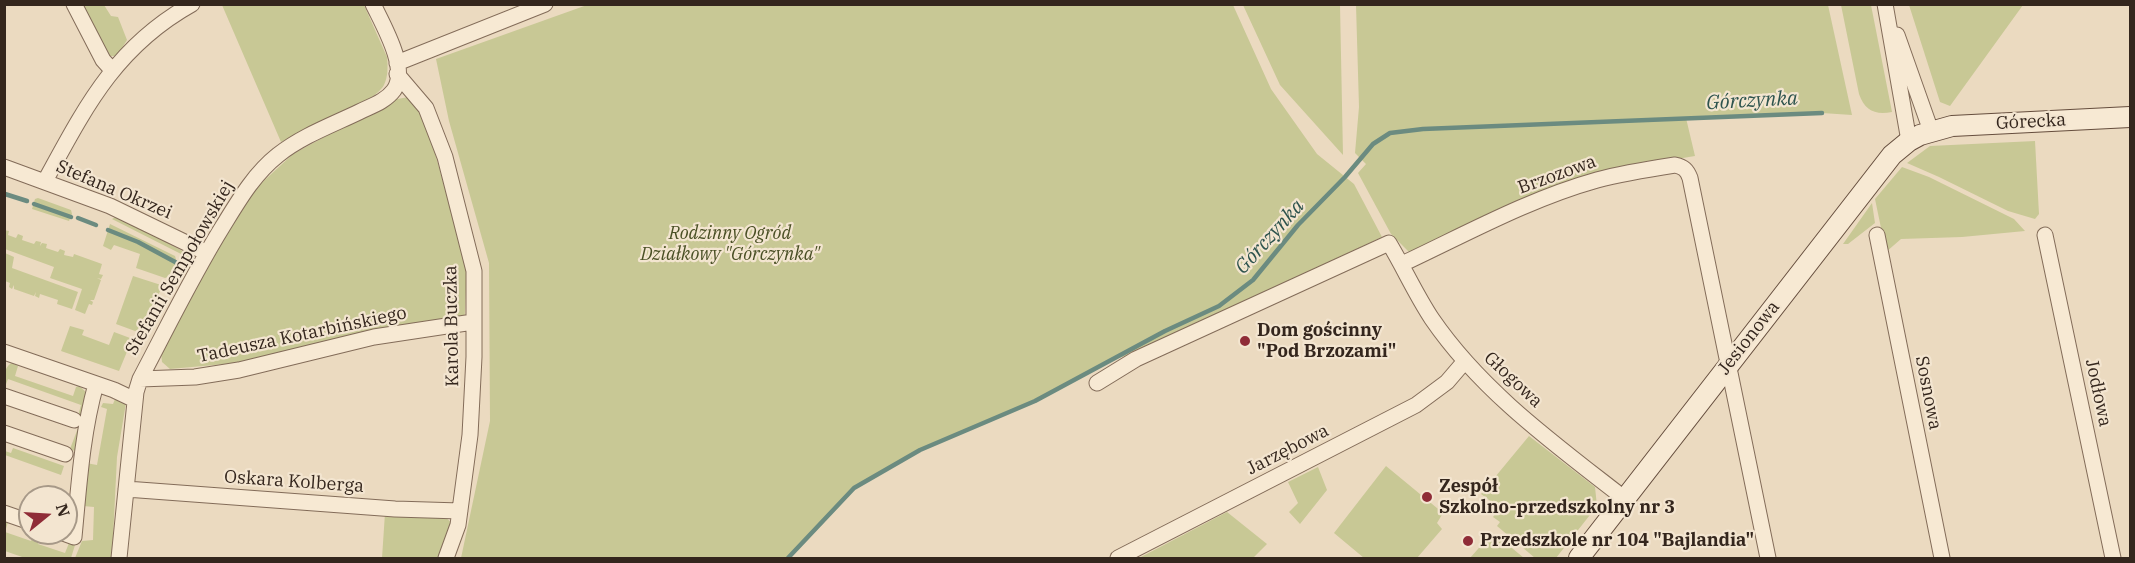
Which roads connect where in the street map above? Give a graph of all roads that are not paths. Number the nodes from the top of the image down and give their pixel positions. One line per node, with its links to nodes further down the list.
1 (74, 4): 7 (street)
2 (192, 4): 7 (street)
3 (374, 4): 6 (street, Karola Buczka)
4 (545, 4): 6 (street)
5 (1886, 4): 9 (street); 10 (street)
6 (397, 69): 15 (street, Stefanii Sempołowskiej); 17 (street, Karola Buczka)
7 (112, 70): 12 (street)
8 (2130, 117): 9 (street, Górecka)
9 (1931, 131): 10 (street, Jesionowa)
10 (1909, 141): 20 (street, Jesionowa)
11 (4, 167): 12 (street, Stefana Okrzei)
12 (45, 181): 15 (street, Stefana Okrzei)
13 (2045, 234): 39 (street, Jodłowa)
14 (1877, 235): 38 (street, Sosnowa)
15 (207, 253): 21 (street, Stefanii Sempołowskiej)
16 (1402, 264): 19 (street, Głogowa); 20 (street, Brzozowa); 22 (street)
17 (473, 322): 21 (street, Tadeusza Kotarbińskiego); 32 (street, Karola Buczka)
18 (5, 354): 23 (street)
19 (1465, 361): 31 (street, Głogowa); 35 (street, Jarzębowa)
20 (1728, 365): 31 (street, Jesionowa); 37 (street, Brzozowa)
21 (140, 379): 25 (street, Stefanii Sempołowskiej)
22 (1097, 383)
23 (96, 384): 25 (street); 30 (street)
24 (4, 396): 26 (street)
25 (135, 400): 29 (street, Stefanii Sempołowskiej)
26 (74, 420)
27 (4, 432): 28 (street)
28 (65, 454)
29 (126, 489): 32 (street, Oskara Kolberga); 33 (street, Stefanii Sempołowskiej)
30 (78, 496)
31 (1625, 499): 36 (street, Jesionowa)
32 (460, 512): 34 (street, Karola Buczka)
33 (119, 558)
34 (446, 558)
35 (1118, 558)
36 (1579, 558)
37 (1768, 558)
38 (1942, 558)
39 (2113, 558)

